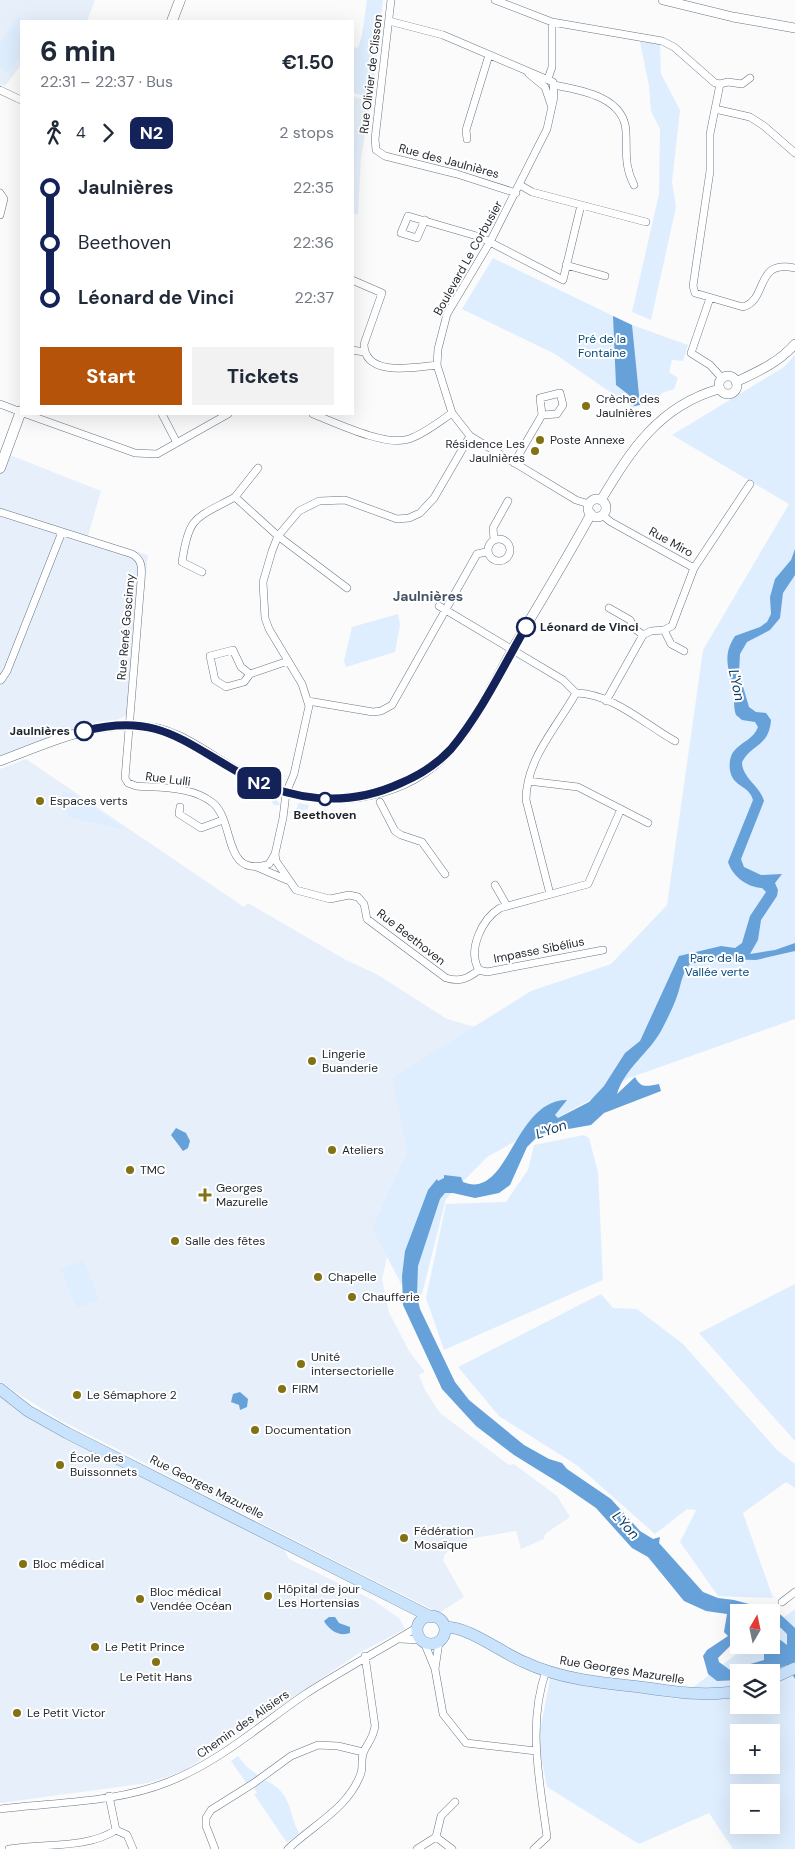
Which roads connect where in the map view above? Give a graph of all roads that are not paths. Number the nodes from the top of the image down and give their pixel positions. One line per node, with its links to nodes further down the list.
1 (180, 0): 5 (main road)
2 (391, 0): 6 (street, Rue Olivier de Clisson)
3 (495, 0): 7 (street)
4 (663, 0): 8 (street)
5 (172, 20)
6 (389, 21): 11 (street); 19 (street, Rue Olivier de Clisson)
7 (552, 22): 13 (street, Boulevard Le Corbusier); 14 (street)
8 (771, 25): 9 (street); 10 (street)
9 (795, 28)
10 (795, 34)
11 (489, 55): 13 (street); 18 (street)
12 (750, 78): 14 (street)
13 (550, 83): 21 (street, Boulevard Le Corbusier); 22 (street)
14 (720, 84): 17 (street)
15 (0, 90): 16 (street)
16 (20, 100)
17 (715, 109): 20 (street); 34 (street)
18 (467, 139)
19 (376, 150): 24 (street, Rue des Jaulnières)
20 (795, 153)
21 (520, 185): 24 (street, Boulevard Le Corbusier); 25 (street)
22 (634, 185)
23 (0, 193): 26 (street)
24 (516, 193): 29 (street, Boulevard Le Corbusier)
25 (581, 205): 28 (street); 30 (street)
26 (0, 215)
27 (425, 220): 29 (street)
28 (646, 222)
29 (490, 242): 30 (street); 38 (street, Boulevard Le Corbusier)
30 (566, 265): 32 (street)
31 (795, 268): 34 (street)
32 (605, 276)
33 (354, 281): 37 (street)
34 (710, 298): 39 (street)
35 (795, 344): 40 (street)
36 (354, 350): 37 (street)
37 (364, 352): 38 (street)
38 (437, 365): 44 (street, Boulevard Le Corbusier)
39 (722, 378): 40 (street); 41 (street)
40 (736, 382): 41 (street)
41 (719, 388): 58 (street)
42 (0, 404): 43 (street)
43 (20, 412)
44 (452, 413): 48 (street); 51 (street, Boulevard Le Corbusier)
45 (20, 415): 54 (main road)
46 (29, 415): 52 (street)
47 (163, 415): 52 (street)
48 (316, 415)
49 (542, 415): 53 (street)
50 (218, 416): 52 (street)
51 (470, 436): 53 (street, Boulevard Le Corbusier); 65 (street)
52 (177, 443)
53 (514, 463): 60 (street, Boulevard Le Corbusier)
54 (0, 468)
55 (258, 468): 57 (street)
56 (750, 484): 68 (street)
57 (235, 497): 65 (street); 69 (street)
58 (601, 500): 60 (street); 63 (street)
59 (508, 501): 66 (street)
60 (589, 504): 62 (street)
61 (0, 512): 64 (street, Rue René Goscinny)
62 (591, 514): 63 (street); 76 (street)
63 (602, 515): 68 (street, Rue Miro)
64 (62, 532): 80 (street); 84 (street, Rue René Goscinny)
65 (278, 536): 70 (street); 78 (street)
66 (494, 538): 67 (street); 67 (street)
67 (486, 552): 73 (street)
68 (694, 568): 74 (street, Rue Miro)
69 (202, 572)
70 (347, 588)
71 (439, 606): 73 (street)
72 (609, 608): 75 (street)
73 (446, 610): 76 (street); 82 (street)
74 (664, 630): 75 (street); 77 (street)
75 (643, 635): 83 (street)
76 (513, 650): 81 (street); 88 (street)
77 (684, 651)
78 (288, 660): 79 (street); 82 (street)
79 (250, 674): 79 (street)
80 (1, 680)
81 (576, 693): 83 (street); 87 (street)
82 (308, 701): 88 (street)
83 (606, 701): 85 (street)
84 (129, 724): 86 (street); 88 (street); 92 (street, Rue Lulli)
85 (675, 741)
86 (0, 761)
87 (528, 781): 91 (street); 99 (street)
88 (286, 794): 94 (street)
89 (380, 802): 96 (street)
90 (180, 807): 92 (street)
91 (621, 809): 93 (street); 99 (street)
92 (223, 820): 95 (street, Rue Lulli)
93 (648, 823)
94 (275, 854): 95 (street); 97 (street, Rue Beethoven)
95 (255, 866): 97 (street)
96 (446, 874)
97 (288, 880): 102 (street, Rue Beethoven)
98 (495, 885): 100 (street)
99 (550, 894): 100 (street)
100 (507, 906): 102 (street)
101 (603, 950): 102 (street, Impasse Sibélius)
102 (478, 970)
103 (0, 1389): 106 (main road, Rue Georges Mazurelle)
104 (795, 1592): 105 (street)
105 (782, 1602)
106 (405, 1603): 107 (main road, Rue Georges Mazurelle); 108 (main road, Rue Georges Mazurelle)
107 (431, 1616): 108 (main road); 109 (main road)
108 (419, 1625): 111 (street, Chemin des Alisiers); 112 (main road)
109 (445, 1627): 110 (main road, Rue Georges Mazurelle); 113 (main road)
110 (479, 1639): 113 (main road, Rue Georges Mazurelle); 116 (main road, Rue Georges Mazurelle)
111 (397, 1640): 112 (street, Chemin des Alisiers); 114 (street, Chemin des Alisiers)
112 (423, 1641): 113 (main road); 115 (street)
113 (440, 1641): 115 (street)
114 (366, 1656): 119 (street); 120 (street, Chemin des Alisiers)
115 (435, 1669): 118 (street)
116 (546, 1671): 117 (main road, Rue Georges Mazurelle); 118 (street)
117 (730, 1692)
118 (536, 1751): 131 (street)
119 (363, 1752): 127 (street); 128 (street)
120 (109, 1796): 122 (street, Chemin des Alisiers); 123 (street)
121 (455, 1802): 124 (street)
122 (0, 1809)
123 (116, 1830): 125 (street); 126 (street)
124 (436, 1837): 129 (street); 130 (street)
125 (9, 1849)
126 (134, 1849)
127 (215, 1849)
128 (288, 1849)
129 (417, 1849)
130 (452, 1849)
131 (534, 1849)

